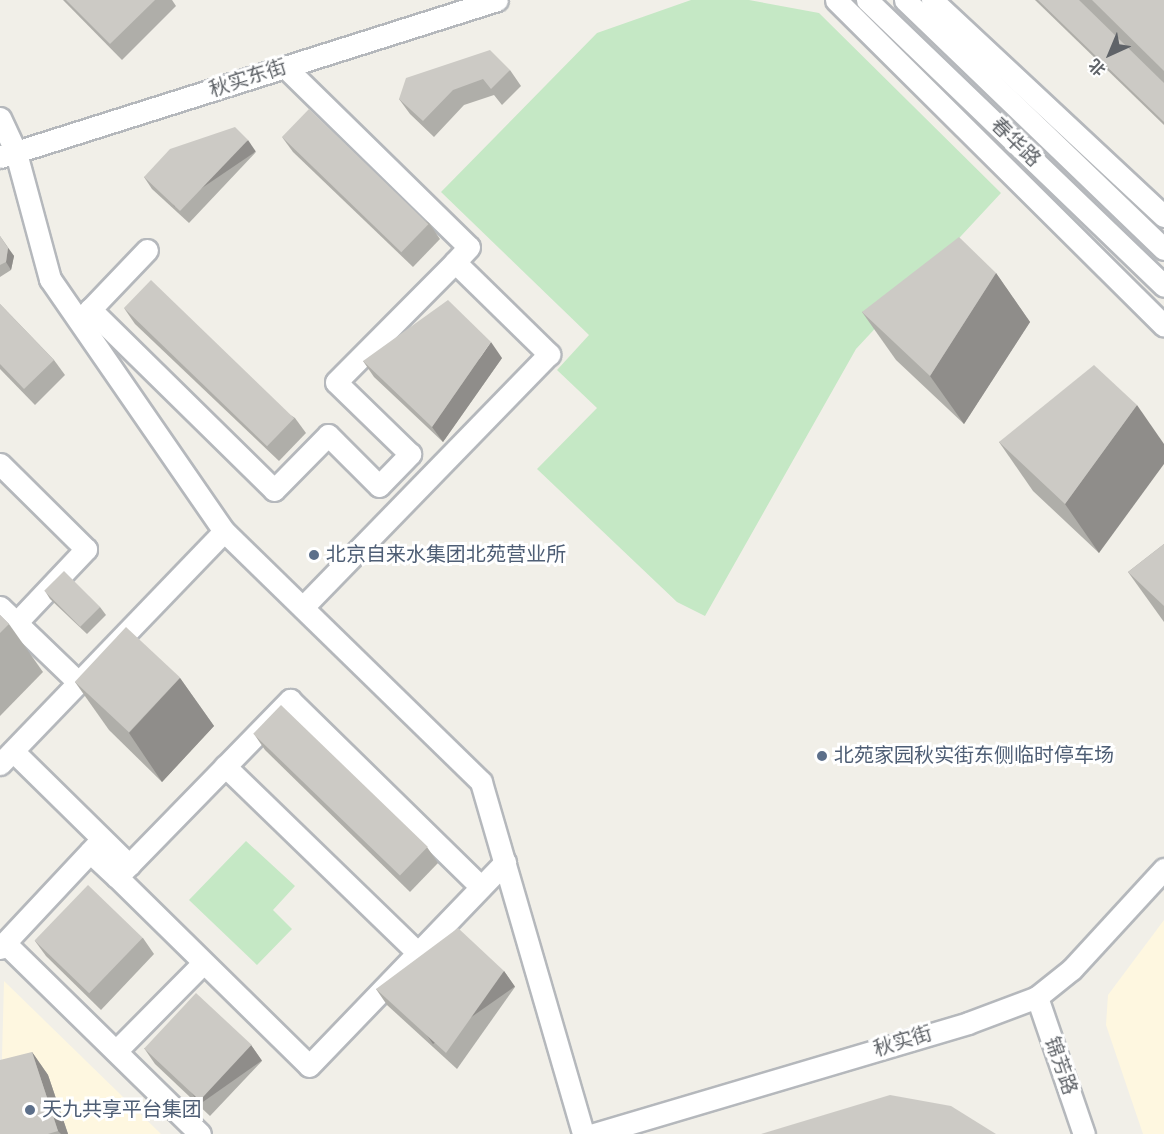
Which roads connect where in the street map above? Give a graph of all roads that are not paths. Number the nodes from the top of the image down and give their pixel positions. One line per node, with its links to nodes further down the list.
1 (497, 0): 6 (street, 秋实东街)
2 (836, 0): 15 (street)
3 (867, 0): 13 (street, 春华路)
4 (905, 0): 10 (street, 春华路)
5 (932, 0): 9 (street)
6 (285, 67): 8 (street, 秋实东街); 12 (street)
7 (0, 117): 8 (street)
8 (8, 155): 14 (street)
9 (1164, 216)
10 (1164, 249)
11 (147, 250): 14 (street)
12 (455, 262): 14 (street); 19 (street)
13 (1164, 286)
14 (85, 315): 17 (street)
15 (1164, 326)
16 (0, 464): 20 (street)
17 (224, 531): 19 (street); 21 (street)
18 (0, 607): 20 (street)
19 (303, 607): 25 (street)
20 (16, 622): 21 (street)
21 (79, 683): 22 (street)
22 (6, 758): 24 (street)
23 (225, 766): 27 (street); 28 (street); 30 (street)
24 (96, 845): 27 (street); 29 (street)
25 (505, 862): 28 (street); 35 (street)
26 (1164, 869): 32 (street, 秋实街)
27 (123, 871): 31 (street)
28 (481, 887): 30 (street)
29 (3, 946): 33 (street)
30 (418, 953): 31 (street)
31 (203, 963): 33 (street)
32 (1037, 997): 36 (street, 秋实街); 37 (street, 锦芳路)
33 (116, 1051): 34 (street)
34 (200, 1134)
35 (583, 1134)
36 (594, 1134)
37 (1084, 1134)

